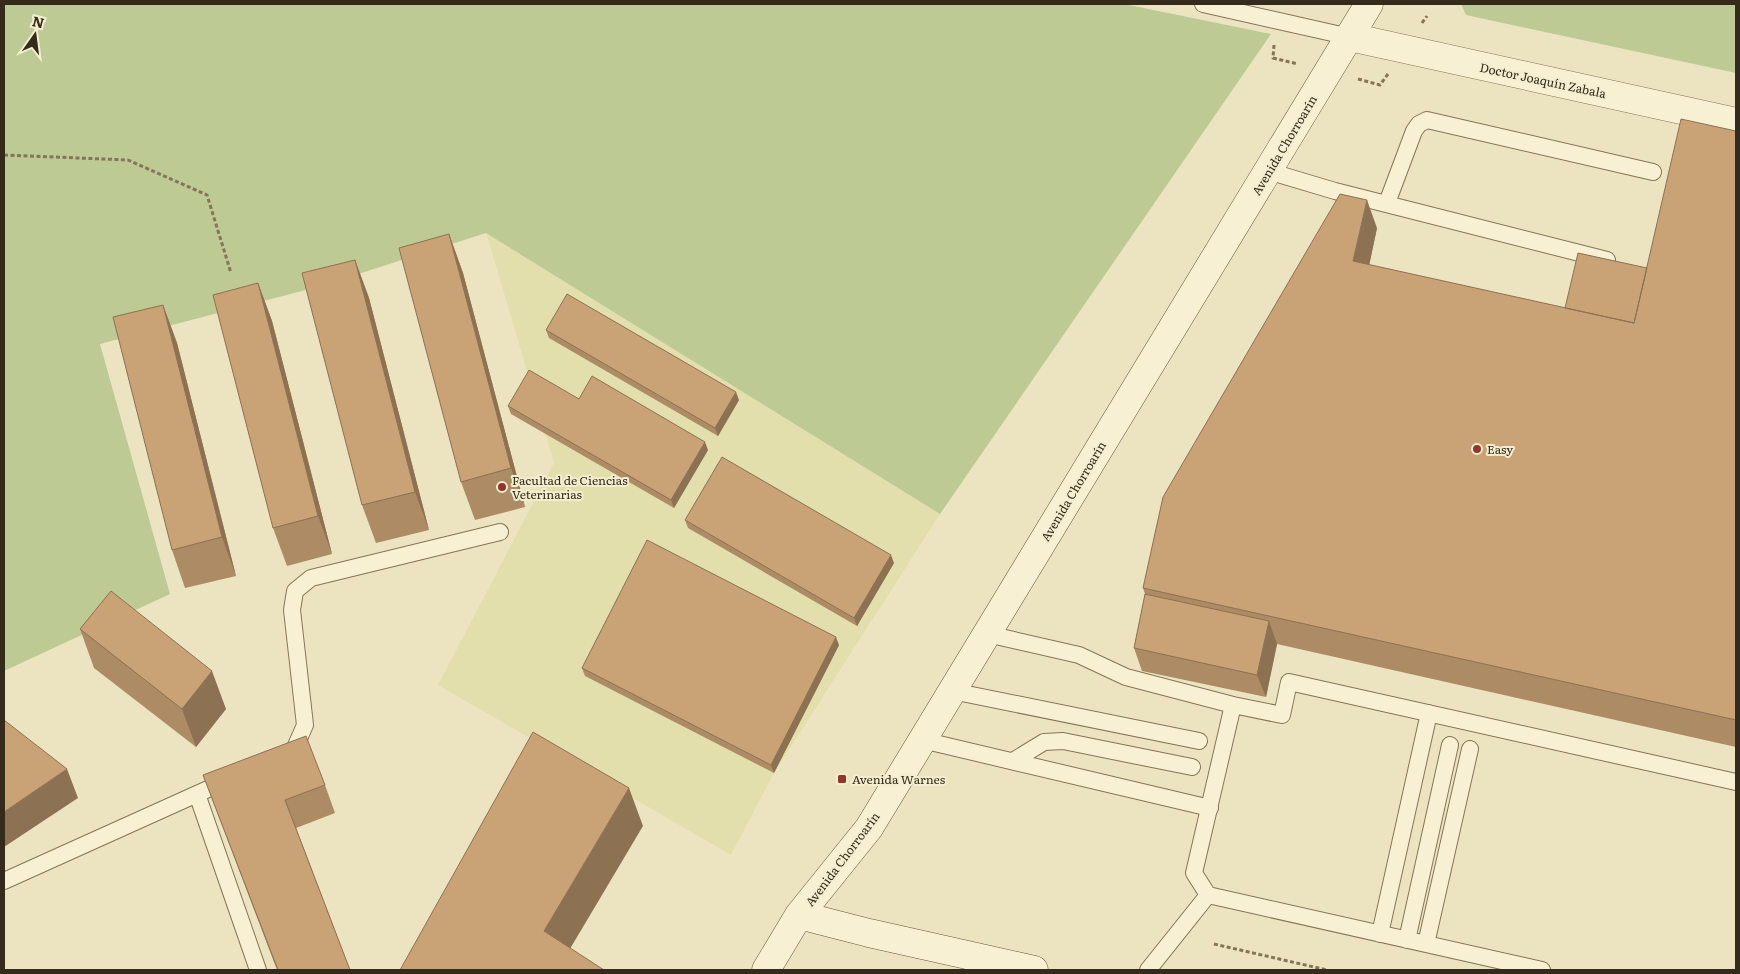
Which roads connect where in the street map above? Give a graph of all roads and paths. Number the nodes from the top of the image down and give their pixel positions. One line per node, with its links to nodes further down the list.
1 (1203, 4): 3 (lane)
2 (1370, 4): 3 (main road, Avenida Chorroarín)
3 (1350, 37): 4 (main road, Doctor Joaquín Zabala); 6 (main road, Avenida Chorroarín)
4 (1736, 122)
5 (4, 155): 10 (path)
6 (1268, 171): 8 (lane); 12 (main road, Avenida Chorroarín)
7 (1654, 172): 8 (lane)
8 (1387, 204): 9 (lane)
9 (1617, 263)
10 (231, 273)
11 (500, 532): 21 (lane)
12 (987, 634): 13 (main road, Avenida Chorroarín); 14 (lane)
13 (952, 691): 16 (main road, Avenida Chorroarín); 17 (lane)
14 (1233, 705): 15 (lane); 26 (lane)
15 (1429, 713): 24 (lane); 30 (lane)
16 (922, 740): 20 (lane); 29 (main road, Avenida Chorroarín)
17 (1199, 741)
18 (1450, 745): 31 (lane)
19 (1470, 750): 33 (lane)
20 (1013, 761): 22 (lane); 26 (lane)
21 (267, 763)
22 (1192, 767)
23 (241, 774): 25 (lane)
24 (1736, 782)
25 (197, 794): 27 (lane); 34 (lane)
26 (1210, 808): 28 (lane)
27 (4, 881)
28 (1208, 895): 30 (lane); 37 (lane)
29 (798, 915): 35 (main road, Avenida Chorroarín); 36 (main road)
30 (1380, 934): 31 (lane)
31 (1406, 940): 33 (lane)
32 (1214, 944): 38 (path)
33 (1426, 944): 39 (lane)
34 (258, 970)
35 (766, 970)
36 (1034, 970)
37 (1148, 970)
38 (1327, 970)
39 (1542, 970)

